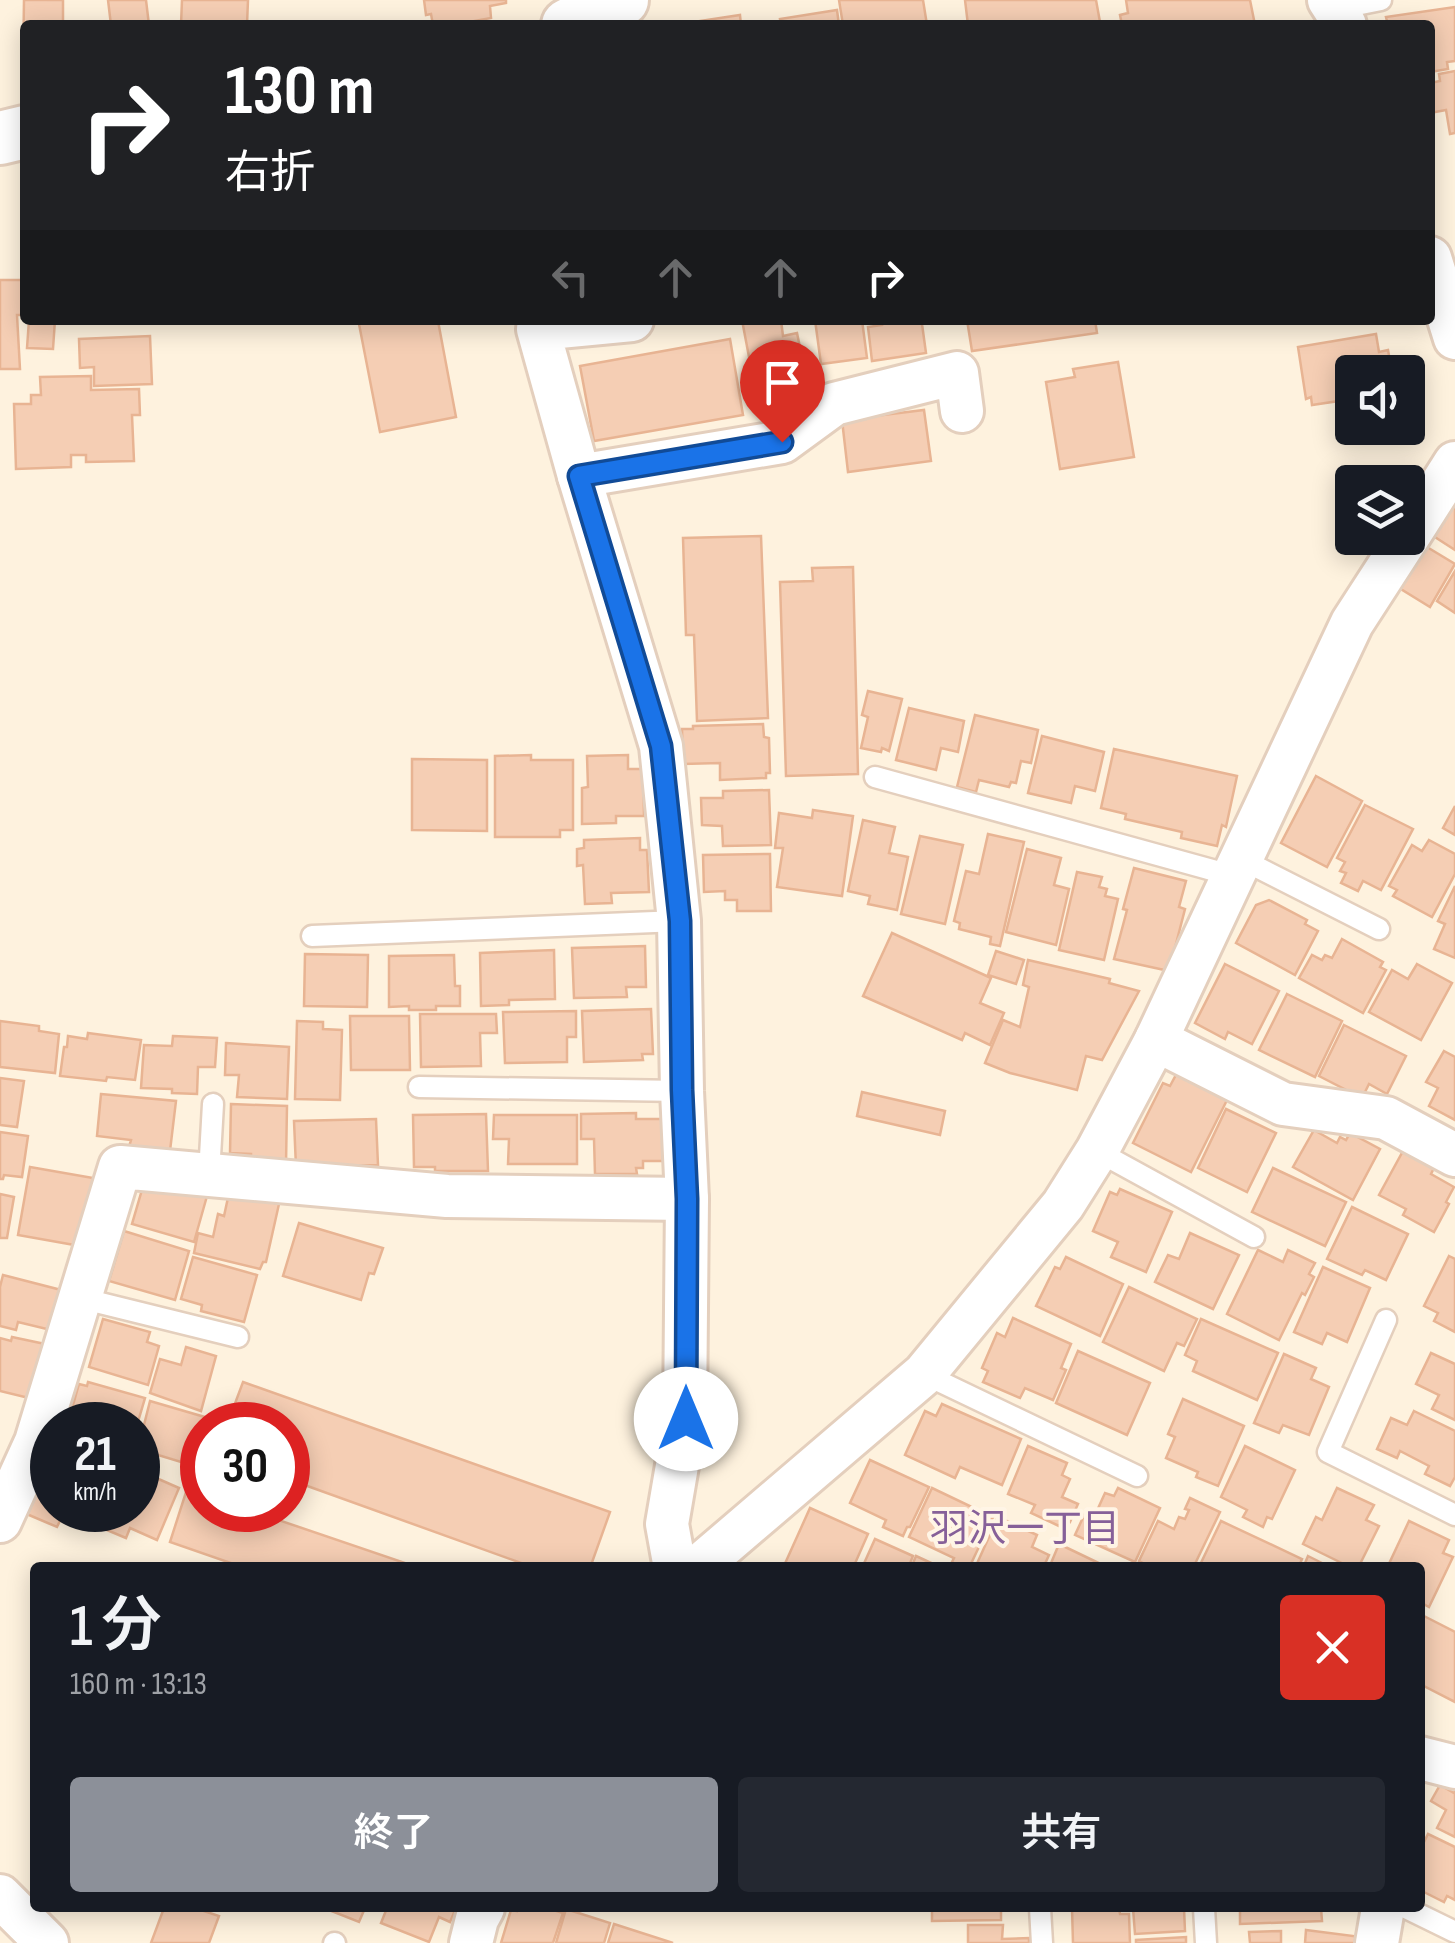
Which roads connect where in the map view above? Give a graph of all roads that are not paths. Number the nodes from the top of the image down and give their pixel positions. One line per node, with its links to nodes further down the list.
1 (625, 0): 4 (street)
2 (1381, 0): 3 (lane)
3 (1337, 11)
4 (579, 20)
5 (1435, 274): 7 (street)
6 (580, 325): 10 (street)
7 (1455, 338)
8 (962, 411): 10 (street)
9 (1455, 462): 11 (street)
10 (579, 476): 15 (street)
11 (1425, 509)
12 (1395, 555): 14 (street)
13 (875, 777): 14 (lane)
14 (1238, 868): 16 (lane); 18 (street)
15 (680, 921): 17 (lane); 20 (street)
16 (1379, 929)
17 (312, 936)
18 (1156, 1040): 22 (street); 23 (street)
19 (419, 1087): 20 (lane)
20 (682, 1090): 25 (street)
21 (213, 1104): 24 (lane)
22 (1097, 1151): 26 (lane); 30 (street)
23 (1455, 1155)
24 (209, 1174): 25 (street); 27 (street)
25 (687, 1199): 34 (street)
26 (1254, 1237)
27 (80, 1298): 29 (lane); 33 (street)
28 (1386, 1320): 32 (lane)
29 (238, 1337)
30 (924, 1374): 31 (lane); 35 (street)
31 (1136, 1476)
32 (1455, 1514)
33 (0, 1521)
34 (673, 1562)
35 (704, 1562)
36 (0, 1896): 43 (street)
37 (480, 1912): 44 (street)
38 (1040, 1912): 45 (lane)
39 (1204, 1912): 46 (lane)
40 (1382, 1912): 47 (street)
41 (1414, 1912): 42 (lane)
42 (1455, 1932)
43 (47, 1943)
44 (471, 1943)
45 (1042, 1943)
46 (1206, 1943)
47 (1377, 1943)

